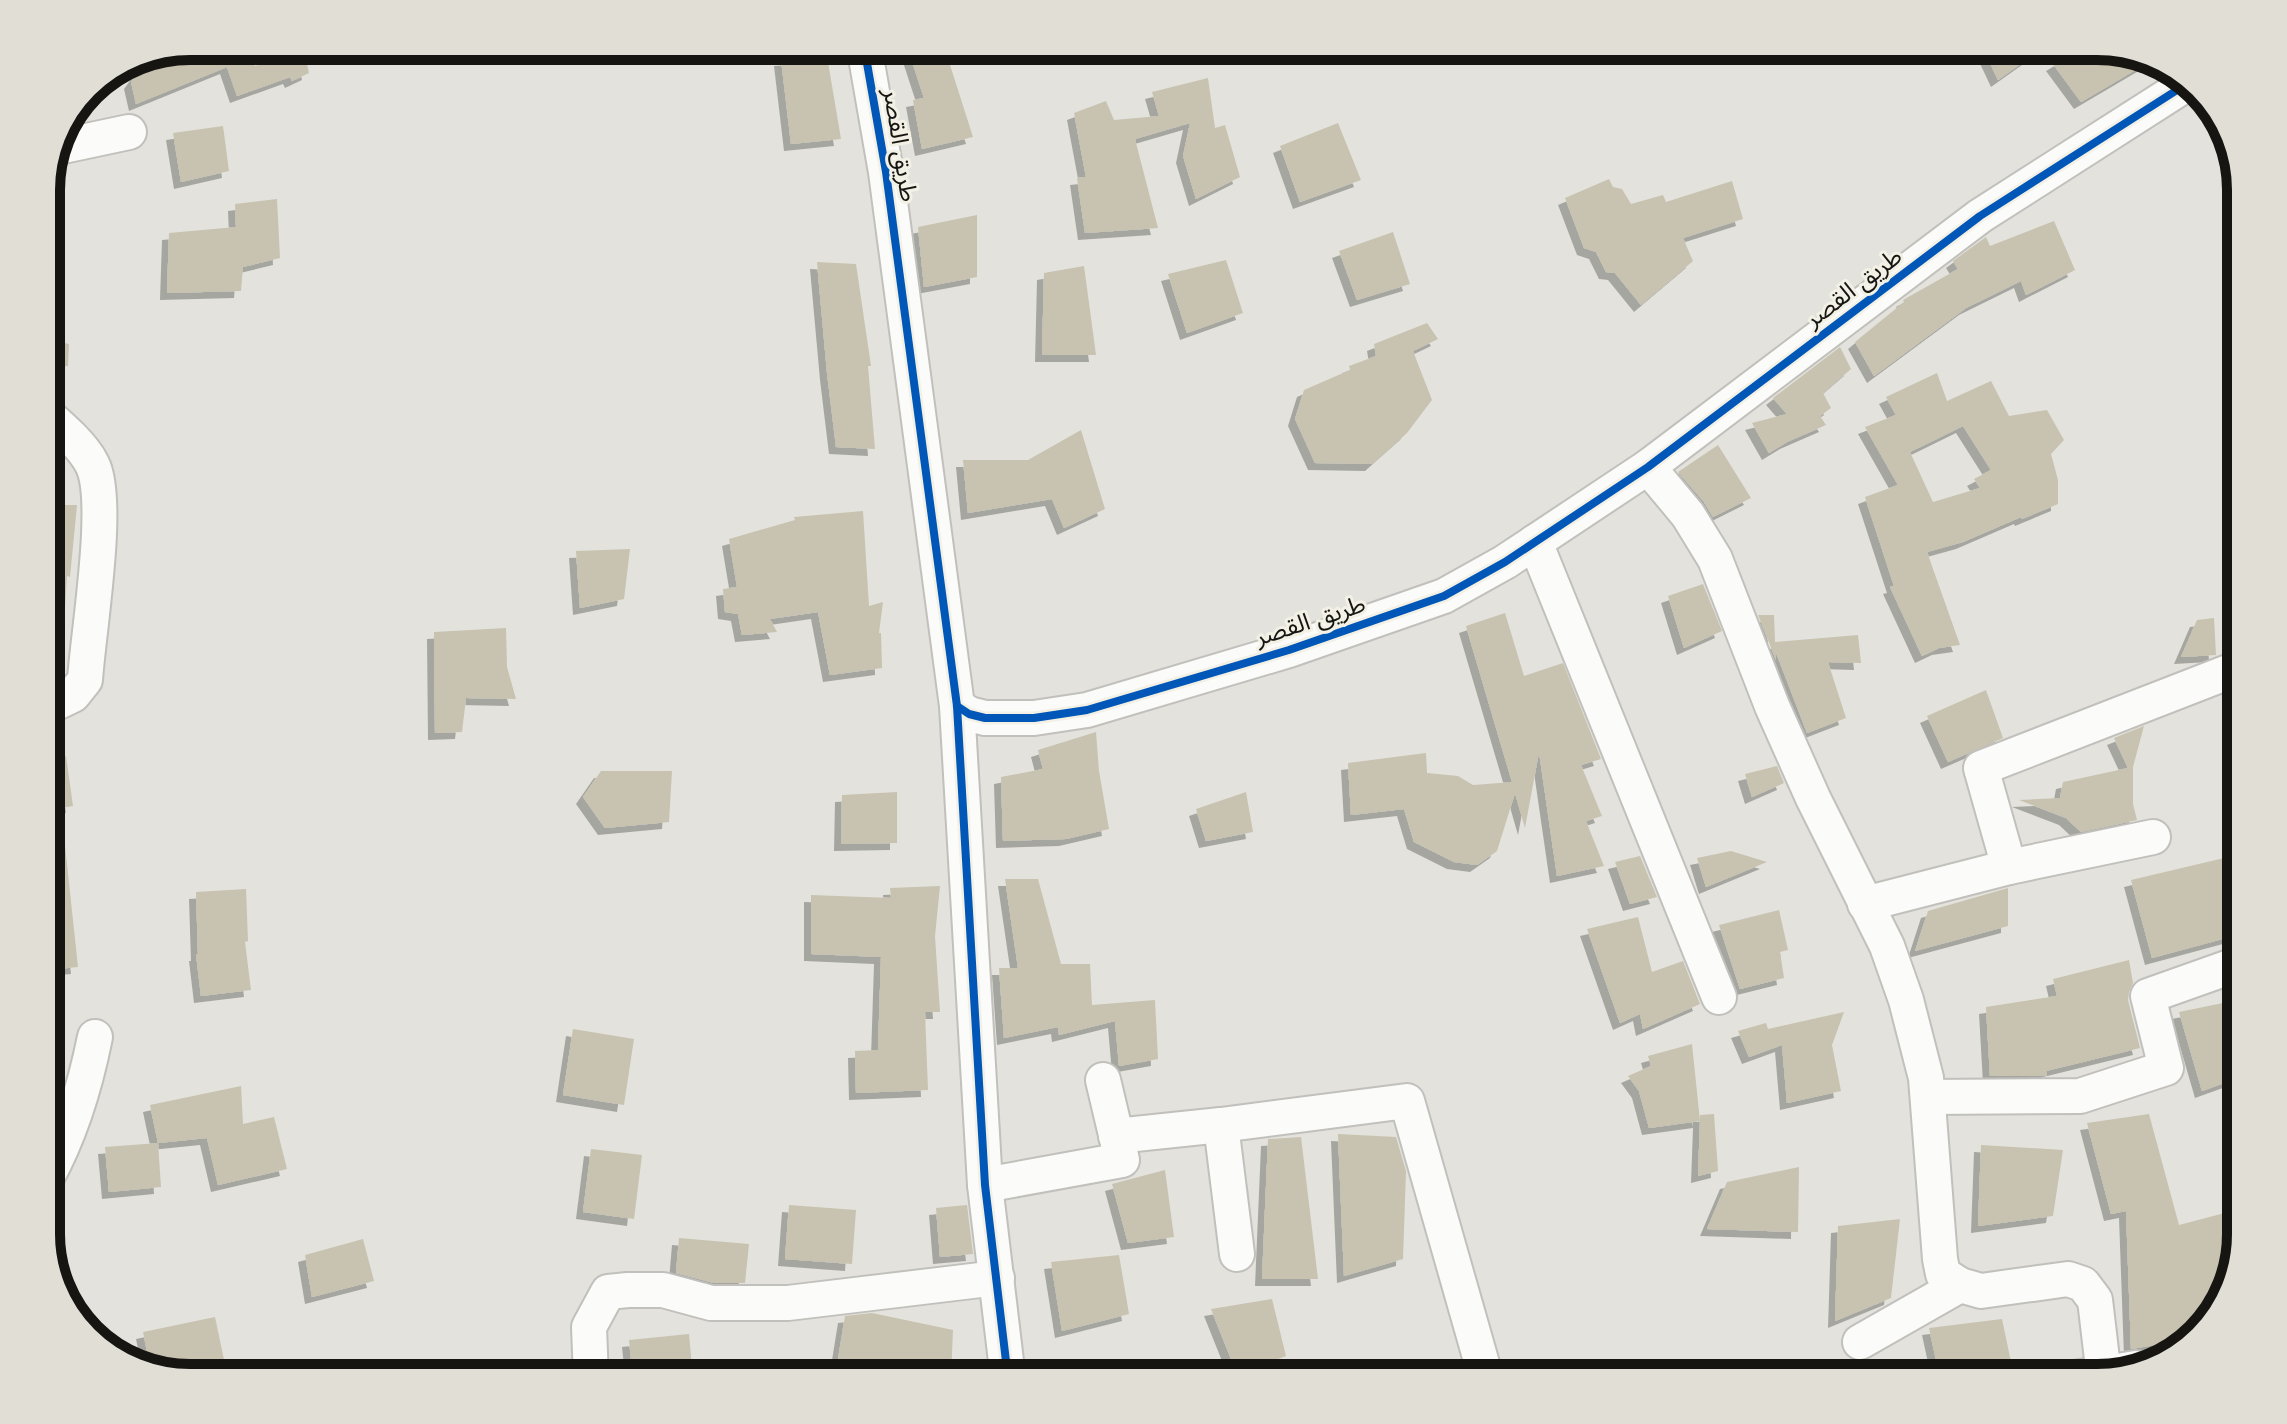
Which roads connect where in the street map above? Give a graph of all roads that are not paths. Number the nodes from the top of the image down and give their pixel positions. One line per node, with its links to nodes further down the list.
1 (866, 60): 10 (street, طريق القصر)
2 (2179, 89): 6 (street, طريق القصر)
3 (129, 132): 4 (street)
4 (68, 145)
5 (60, 426): 9 (street)
6 (1648, 467): 7 (street, طريق القصر); 13 (street)
7 (1535, 542): 10 (street, طريق القصر); 15 (street)
8 (2227, 672): 12 (street)
9 (60, 701)
10 (957, 706): 22 (street)
11 (2153, 837): 12 (street)
12 (2009, 867): 13 (street)
13 (1865, 904): 18 (street)
14 (2227, 968): 18 (street)
15 (1719, 997)
16 (95, 1037): 21 (street)
17 (1103, 1080): 20 (street)
18 (1928, 1097): 25 (street)
19 (1221, 1125): 20 (street); 23 (street); 29 (street)
20 (1116, 1136): 22 (street)
21 (60, 1153)
22 (985, 1185): 24 (street)
23 (1237, 1254)
24 (997, 1278): 27 (street); 28 (street)
25 (1960, 1285): 26 (street); 30 (street)
26 (1860, 1342)
27 (590, 1364)
28 (1006, 1364)
29 (1482, 1364)
30 (2103, 1364)

